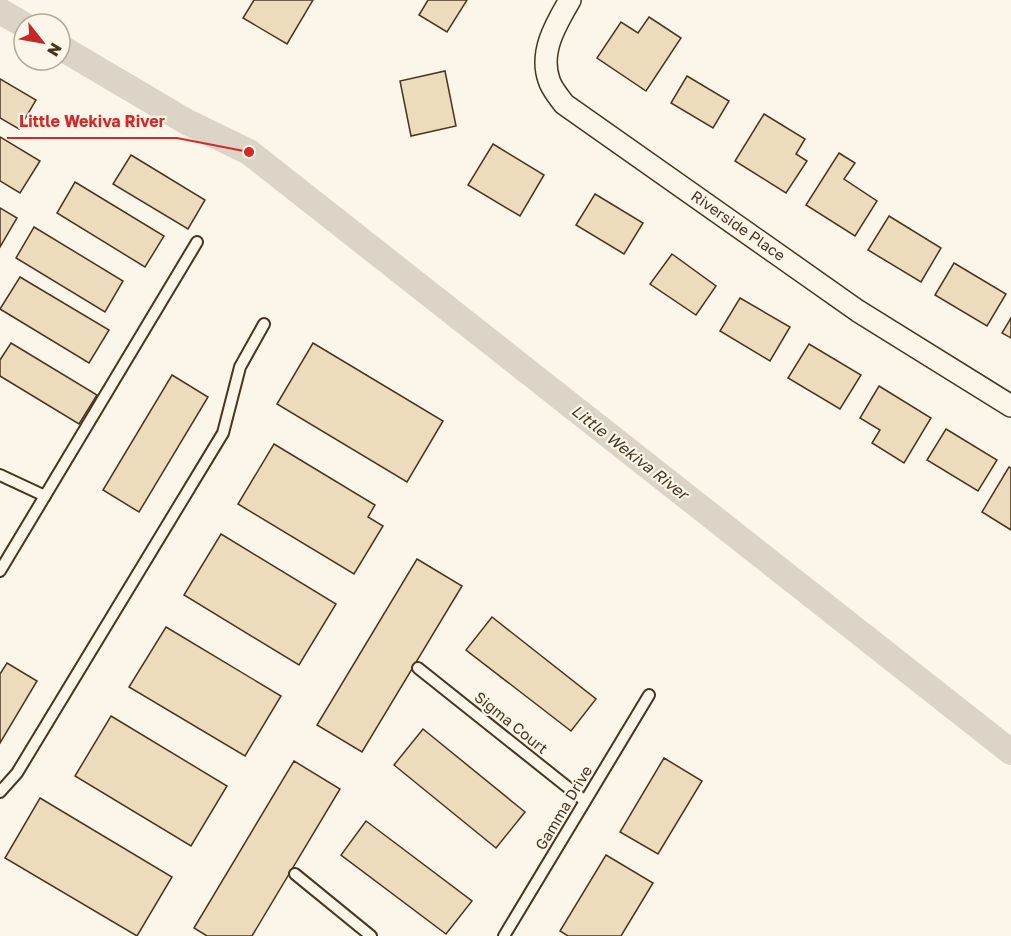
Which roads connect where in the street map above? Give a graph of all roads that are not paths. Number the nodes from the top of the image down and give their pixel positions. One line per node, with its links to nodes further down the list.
1 (570, 0): 4 (street, Riverside Place)
2 (197, 242): 6 (lane)
3 (264, 324): 10 (lane)
4 (1011, 406)
5 (0, 475): 6 (lane)
6 (45, 496): 7 (lane)
7 (0, 571)
8 (418, 668): 11 (lane, Sigma Court)
9 (649, 695): 11 (lane, Gamma Drive)
10 (0, 792)
11 (585, 801): 14 (lane, Gamma Drive)
12 (295, 874): 13 (lane)
13 (371, 936)
14 (504, 936)

